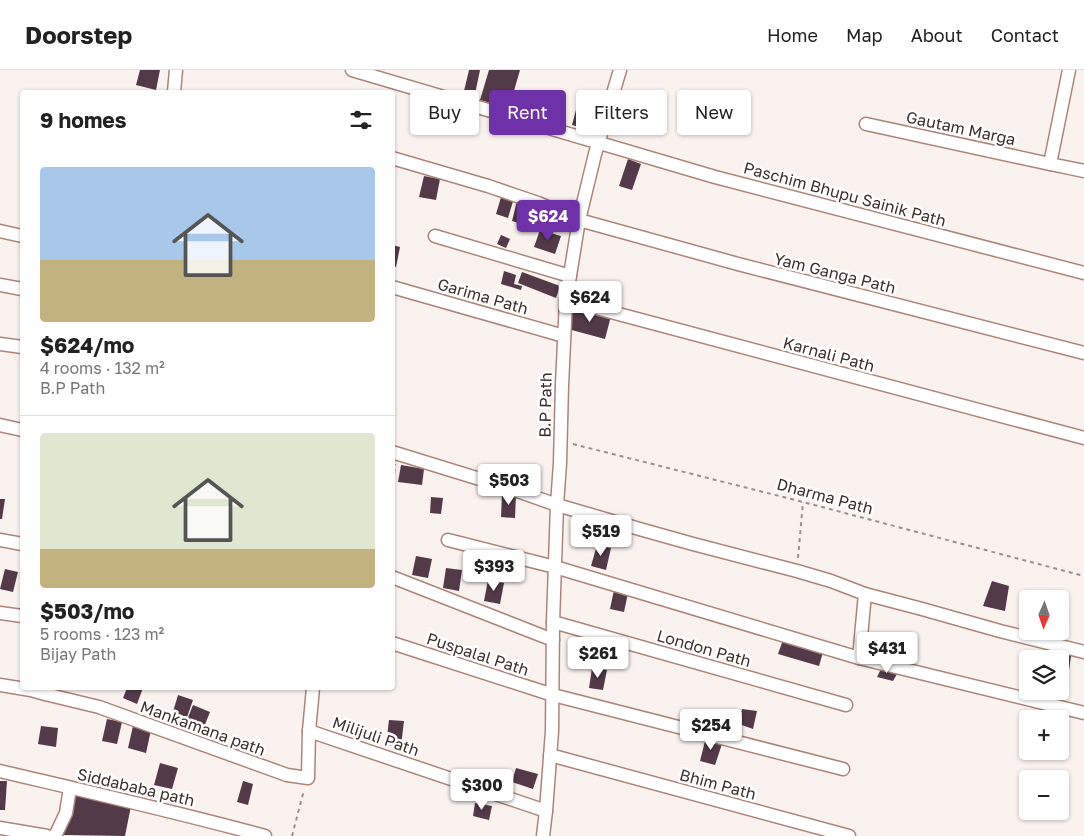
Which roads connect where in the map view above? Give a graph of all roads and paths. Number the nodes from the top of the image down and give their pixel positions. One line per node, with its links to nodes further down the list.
1 (176, 70): 5 (street)
2 (352, 70): 7 (street, Paschim Bhupu Sainik Path)
3 (620, 70): 7 (street, B.P Path)
4 (1069, 70): 9 (street)
5 (174, 90)
6 (866, 124): 9 (street, Gautam Marga)
7 (598, 143): 11 (street, B.P Path); 15 (street, Paschim Bhupu Sainik Path)
8 (395, 159): 11 (street, Yam Ganga Path)
9 (1050, 164): 10 (street, Gautam Marga)
10 (1084, 171)
11 (579, 220): 16 (street, B.P Path); 24 (street, Yam Ganga Path)
12 (0, 231): 13 (street)
13 (20, 236)
14 (436, 236): 16 (street)
15 (1084, 274)
16 (570, 276): 20 (street, B.P Path)
17 (0, 285): 19 (street)
18 (395, 288): 21 (street, Garima Path)
19 (20, 289)
20 (566, 300): 21 (street, B.P Path); 27 (street, Karnali Path)
21 (564, 336): 28 (street, B.P Path)
22 (0, 344): 23 (street)
23 (20, 347)
24 (1084, 353)
25 (0, 426): 26 (street)
26 (20, 430)
27 (1084, 438)
28 (560, 441): 30 (path, Dharma Path); 31 (street, B.P Path)
29 (395, 452): 31 (street)
30 (803, 502): 36 (path); 37 (path, Dharma Path)
31 (558, 505): 35 (street, B.P Path); 36 (street)
32 (0, 540): 34 (street)
33 (448, 540): 35 (street)
34 (20, 544)
35 (556, 568): 42 (street, B.P Path); 46 (street)
36 (797, 571): 39 (street)
37 (1084, 576)
38 (395, 578): 43 (street)
39 (865, 594): 45 (street); 46 (street)
40 (0, 613): 41 (street)
41 (20, 616)
42 (553, 622): 43 (street, B.P Path); 52 (street, London Path)
43 (553, 640): 51 (street, B.P Path)
44 (395, 644): 51 (street, Puspalal Path)
45 (1084, 652)
46 (859, 658): 53 (street)
47 (0, 685): 48 (street, Mankamana path)
48 (20, 688)
49 (31, 690): 58 (street, Mankamana path)
50 (313, 690): 54 (street)
51 (553, 695): 55 (street, B.P Path); 56 (street, Puspalal Path)
52 (846, 705)
53 (1084, 713)
54 (309, 731): 58 (street); 60 (street, Milijuli Path)
55 (550, 755): 60 (street, B.P Path); 67 (street, Bhim Path)
56 (843, 769)
57 (0, 771): 59 (street, Siddababa path)
58 (308, 778): 65 (path)
59 (70, 788): 63 (street); 64 (street, Siddababa path)
60 (546, 811): 66 (street, B.P Path)
61 (0, 828): 62 (street)
62 (47, 836)
63 (55, 836)
64 (265, 836)
65 (292, 836)
66 (543, 836)
67 (849, 836)

